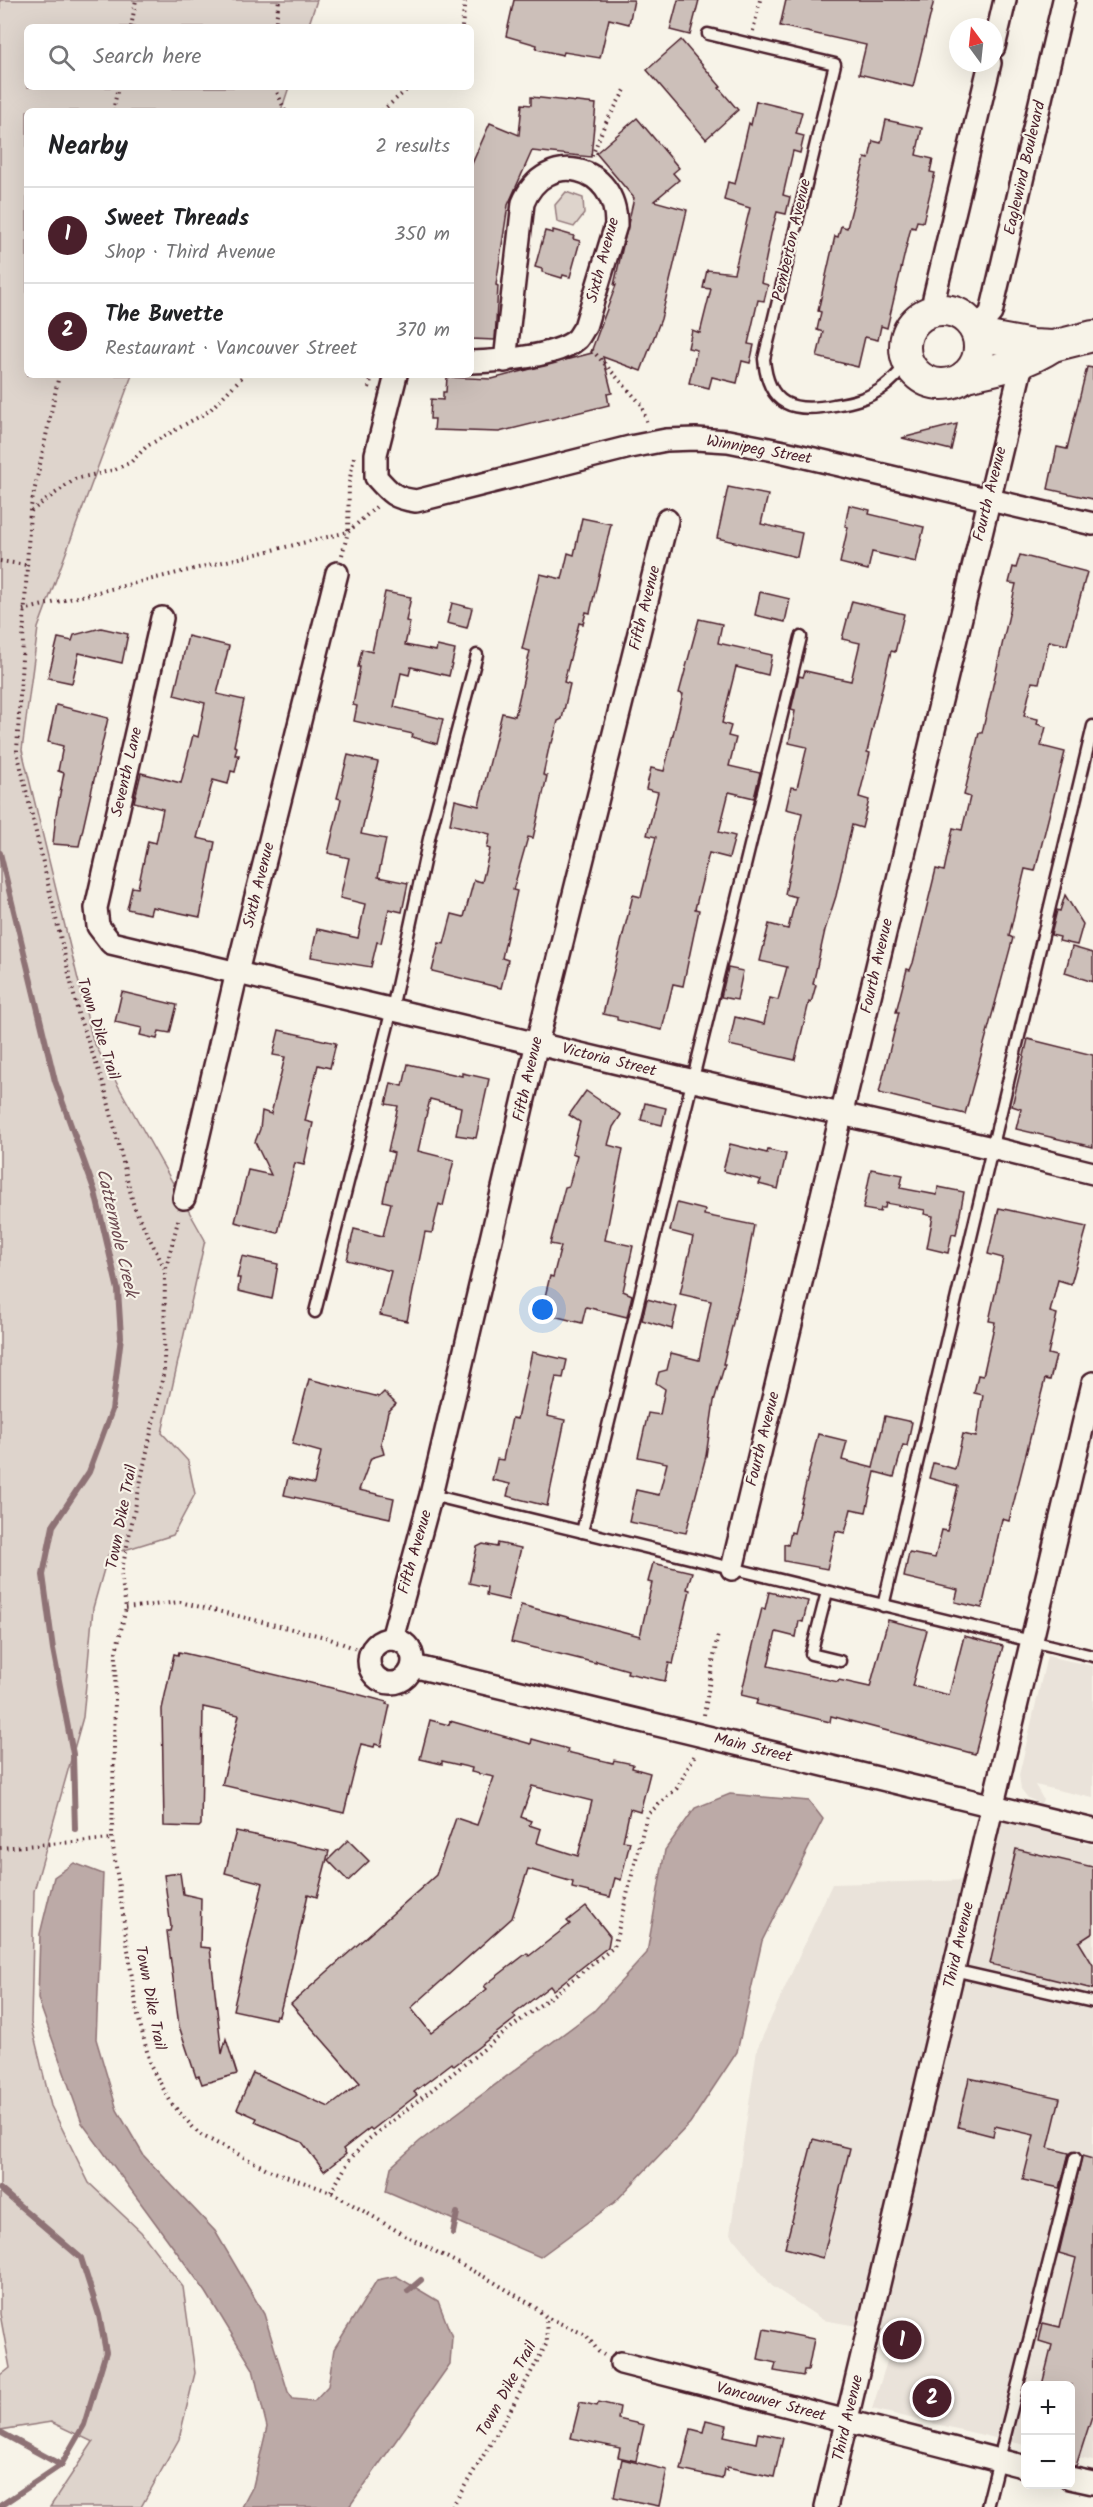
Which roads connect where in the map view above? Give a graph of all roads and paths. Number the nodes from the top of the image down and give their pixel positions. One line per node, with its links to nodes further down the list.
1 (136, 0): 8 (path)
2 (279, 0): 9 (path)
3 (465, 0): 10 (path)
4 (760, 0): 12 (path)
5 (1005, 0): 7 (street)
6 (1064, 0): 23 (street, Eaglewind Boulevard)
7 (1001, 18)
8 (132, 24)
9 (275, 24)
10 (462, 24)
11 (708, 34): 12 (lane, Pemberton Avenue)
12 (750, 44): 29 (lane, Pemberton Avenue)
13 (988, 72): 22 (street)
14 (117, 90): 18 (path)
15 (276, 90): 19 (path)
16 (407, 90): 20 (path)
17 (625, 90): 21 (path)
18 (114, 108)
19 (284, 108)
20 (385, 108)
21 (586, 174): 24 (street, Sixth Avenue); 27 (street)
22 (935, 310): 23 (street); 29 (street)
23 (977, 333): 26 (street); 31 (street)
24 (580, 336): 27 (street); 35 (path)
25 (1093, 336): 26 (street)
26 (1053, 346): 30 (street)
27 (505, 361): 28 (street)
28 (474, 362)
29 (908, 363): 31 (street)
30 (1022, 364): 31 (street); 37 (street, Fourth Avenue)
31 (965, 376)
32 (58, 378): 38 (path, Town Dike Trail)
33 (241, 378): 38 (path)
34 (395, 378): 36 (street)
35 (651, 443): 36 (street, Winnipeg Street); 37 (street, Winnipeg Street)
36 (390, 494): 41 (path)
37 (988, 498): 40 (street, Winnipeg Street); 55 (street, Fourth Avenue)
38 (30, 511): 43 (path, Town Dike Trail)
39 (667, 520): 53 (street, Fifth Avenue)
40 (1093, 524)
41 (348, 532): 44 (path); 45 (path)
42 (0, 561): 43 (path)
43 (27, 565): 45 (path, Town Dike Trail)
44 (337, 573): 51 (street, Sixth Avenue)
45 (23, 610): 59 (path, Town Dike Trail)
46 (162, 618): 50 (street, Seventh Lane)
47 (801, 638): 54 (lane)
48 (477, 655): 52 (lane)
49 (1093, 726): 56 (lane)
50 (98, 926): 51 (street, Victoria Street)
51 (237, 972): 52 (street, Victoria Street); 58 (street, Sixth Avenue)
52 (392, 1009): 53 (street, Victoria Street); 60 (lane)
53 (537, 1043): 54 (street, Victoria Street); 62 (street, Fifth Avenue)
54 (694, 1081): 55 (street, Victoria Street); 63 (lane)
55 (842, 1114): 56 (street, Victoria Street); 64 (street, Fourth Avenue)
56 (992, 1148): 57 (street, Victoria Street); 66 (lane)
57 (1093, 1173)
58 (184, 1198): 59 (path)
59 (165, 1269): 67 (path, Town Dike Trail)
60 (315, 1312)
61 (1093, 1383): 70 (street, Third Avenue)
62 (431, 1495): 63 (lane); 69 (street, Fifth Avenue)
63 (582, 1532): 64 (lane)
64 (732, 1569): 65 (lane)
65 (827, 1592): 66 (lane); 73 (lane)
66 (884, 1606): 70 (lane)
67 (126, 1608): 71 (path); 79 (path, Town Dike Trail)
68 (718, 1633): 75 (path)
69 (392, 1640): 71 (street); 74 (street)
70 (1032, 1642): 72 (lane); 77 (street, Third Avenue)
71 (370, 1654): 74 (street)
72 (1093, 1656)
73 (840, 1661)
74 (413, 1666): 77 (street, Main Street)
75 (703, 1722)
76 (698, 1747): 84 (path)
77 (992, 1805): 78 (street, Main Street); 81 (street, Third Avenue)
78 (1093, 1830)
79 (112, 1839): 80 (path); 84 (path, Town Dike Trail)
80 (0, 1848)
81 (953, 1970): 82 (lane); 87 (street, Third Avenue)
82 (1093, 2002)
83 (1075, 2158): 88 (lane)
84 (331, 2192): 85 (path, Town Dike Trail)
85 (546, 2318): 86 (path); 92 (path, Town Dike Trail)
86 (621, 2363): 87 (street, Vancouver Street)
87 (847, 2422): 88 (street, Vancouver Street); 93 (street, Third Avenue)
88 (998, 2460): 89 (street, Vancouver Street); 94 (lane)
89 (1021, 2466)
90 (1075, 2479): 91 (street)
91 (1093, 2483)
92 (452, 2507)
93 (826, 2507)
94 (987, 2507)

